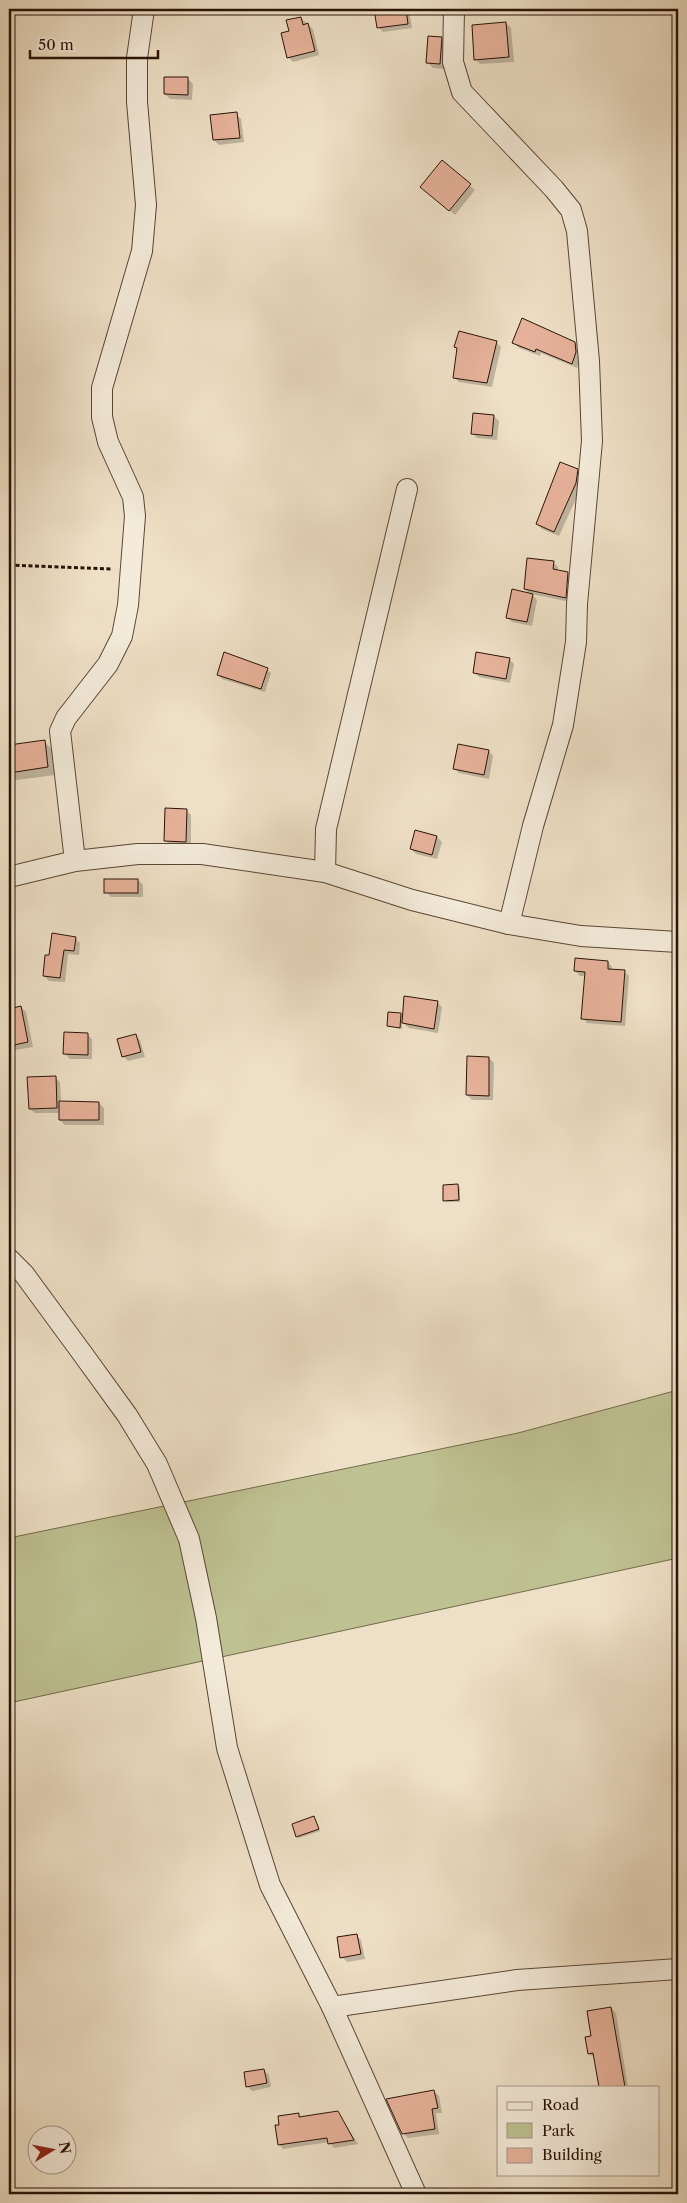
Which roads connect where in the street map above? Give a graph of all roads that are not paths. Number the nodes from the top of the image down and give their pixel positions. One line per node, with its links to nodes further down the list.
1 (144, 9): 4 (street)
2 (454, 9): 7 (street)
3 (407, 489): 5 (street)
4 (75, 861): 5 (street); 6 (street)
5 (325, 872): 7 (street)
6 (9, 877)
7 (509, 924): 8 (street)
8 (678, 942)
9 (9, 1259): 11 (street)
10 (678, 1969): 11 (street)
11 (332, 2007): 12 (street)
12 (416, 2194)

